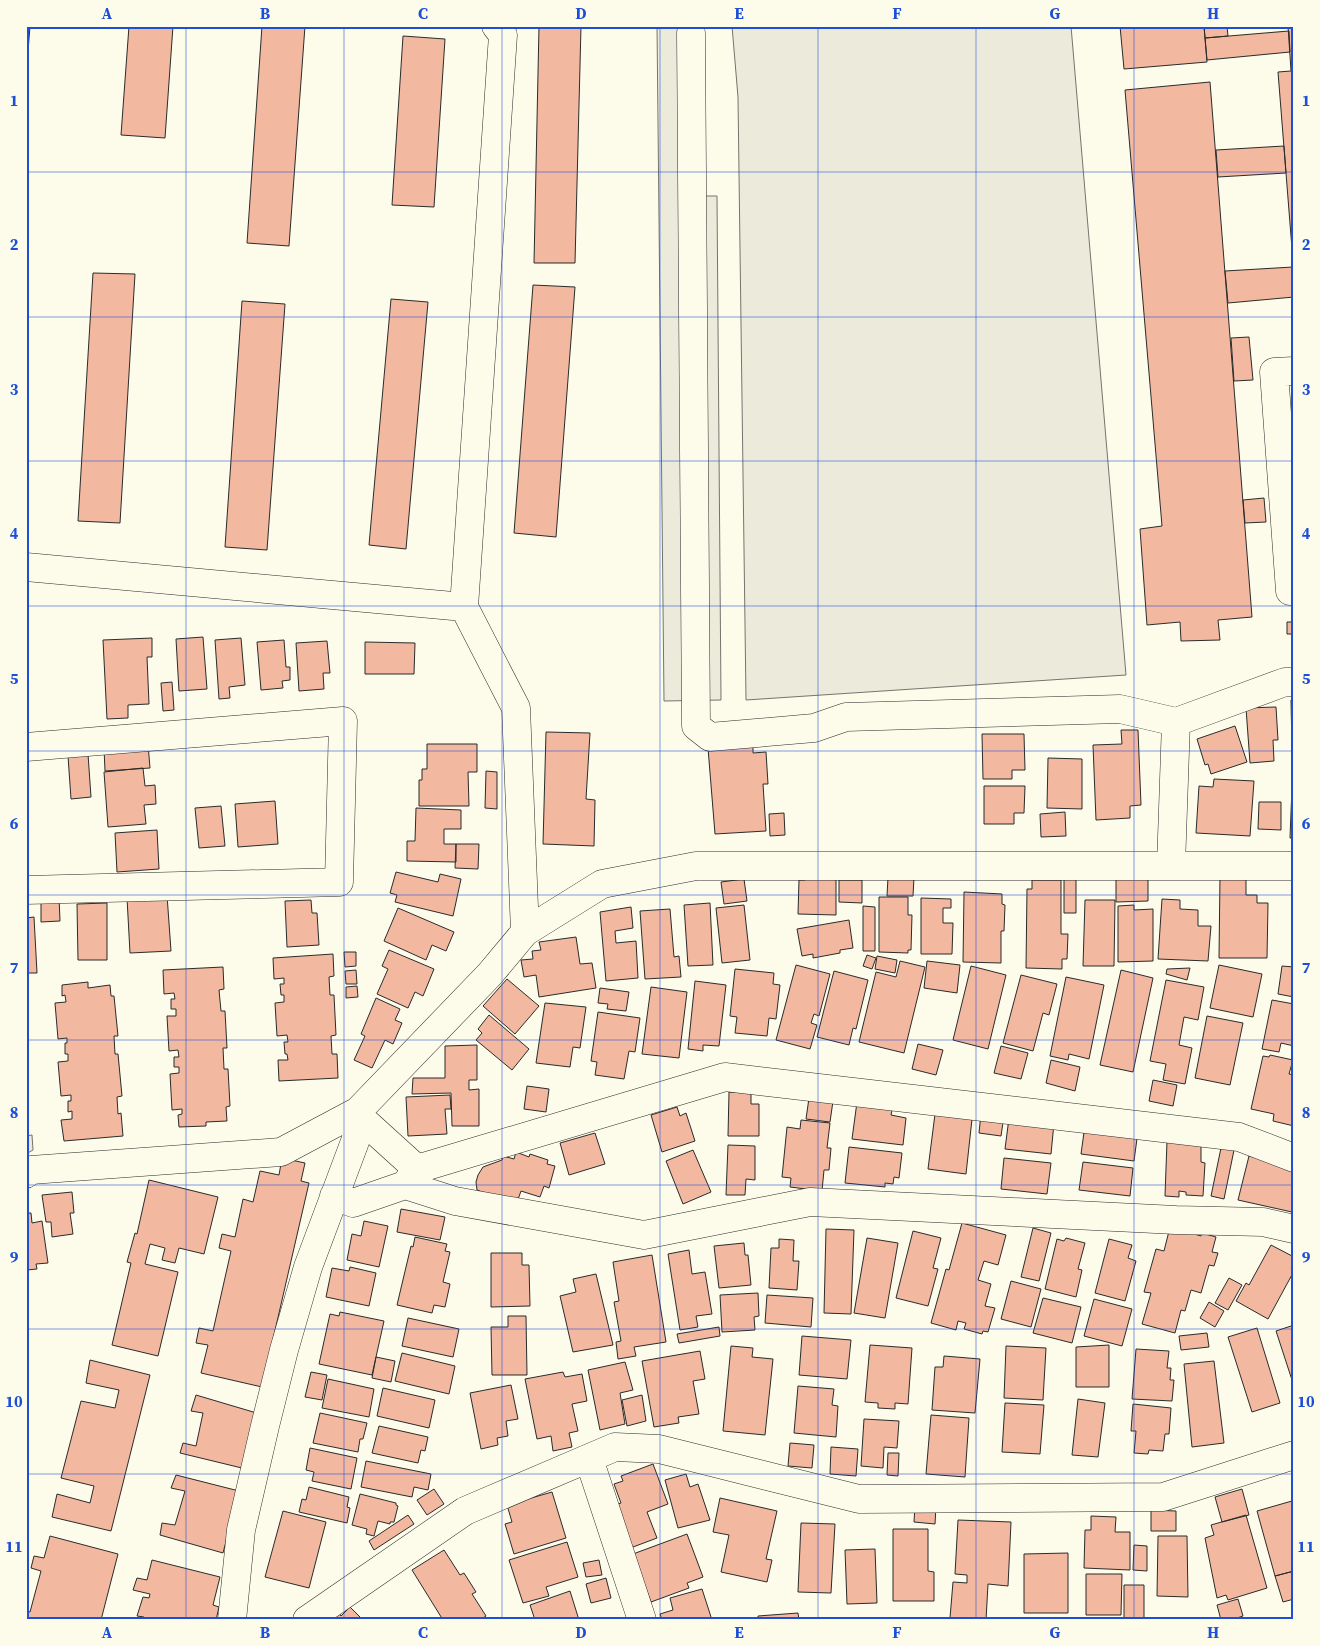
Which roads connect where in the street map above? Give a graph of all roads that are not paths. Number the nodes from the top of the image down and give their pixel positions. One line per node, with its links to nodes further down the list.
1 (496, 26): 6 (street)
2 (691, 33): 8 (street)
3 (1294, 371): 5 (street)
4 (26, 567): 6 (street)
5 (1294, 591)
6 (464, 607): 13 (street)
7 (1294, 682): 8 (street)
8 (1176, 722): 10 (street)
9 (26, 747): 12 (street)
10 (1171, 866): 11 (street); 13 (street)
11 (1294, 866)
12 (26, 890)
13 (525, 932): 14 (street)
14 (360, 1116): 16 (street); 17 (street); 18 (street)
15 (1294, 1158): 17 (street)
16 (26, 1174)
17 (411, 1177): 18 (street); 19 (street)
18 (334, 1196): 22 (street)
19 (1294, 1230)
20 (1294, 1455): 21 (street)
21 (589, 1459): 23 (street); 24 (street)
22 (232, 1620)
23 (307, 1620)
24 (642, 1620)

